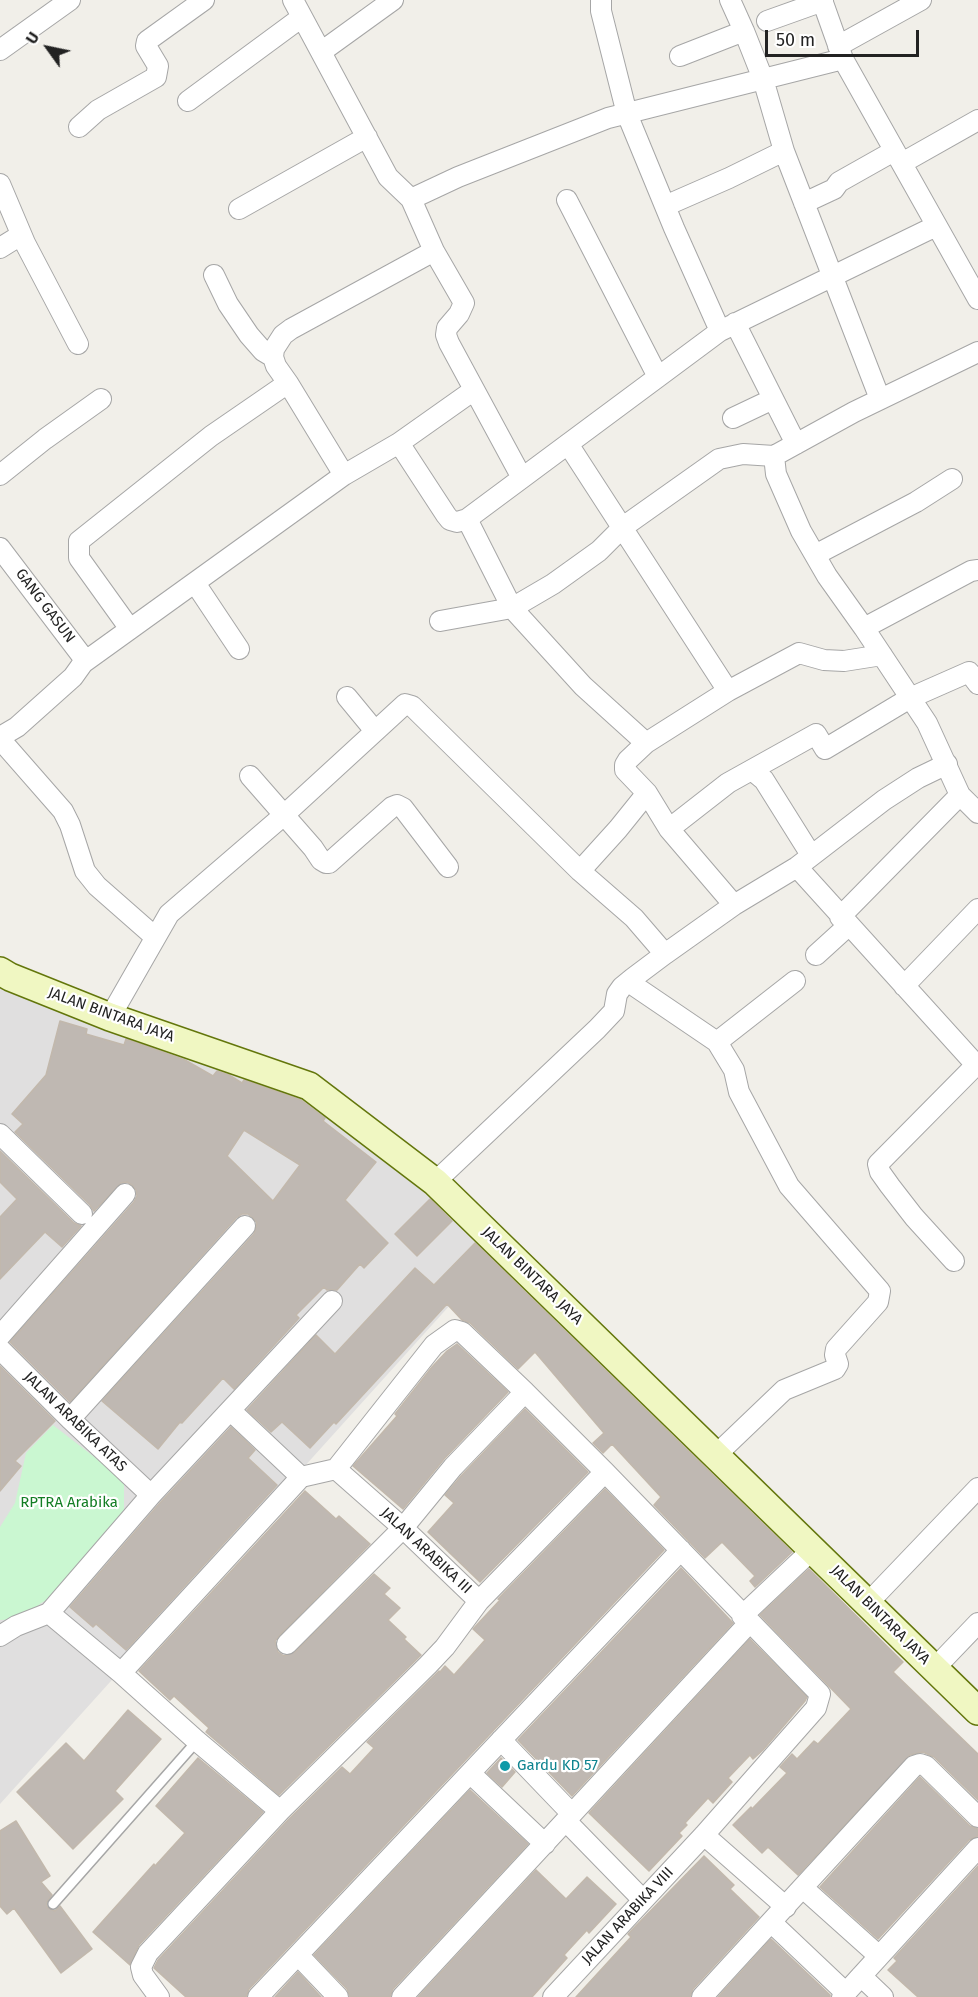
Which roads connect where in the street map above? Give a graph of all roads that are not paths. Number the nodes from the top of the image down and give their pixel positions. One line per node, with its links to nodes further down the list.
1 (70, 0): 11 (street)
2 (204, 0): 19 (street)
3 (393, 0): 12 (street)
4 (601, 0): 17 (street)
5 (730, 0): 10 (street)
6 (921, 0): 13 (street)
7 (823, 1): 9 (street); 13 (street)
8 (298, 8): 12 (street); 16 (street)
9 (767, 21)
10 (744, 31): 14 (street); 15 (street)
11 (0, 50)
12 (321, 52): 20 (street)
13 (840, 52): 15 (street); 22 (street)
14 (680, 56)
15 (763, 79): 17 (street); 21 (street)
16 (188, 101)
17 (627, 114): 24 (street); 27 (street)
18 (978, 120): 22 (street)
19 (79, 127)
20 (366, 137): 24 (street); 28 (street)
21 (784, 151): 26 (street); 27 (street)
22 (898, 157): 26 (street); 29 (street)
23 (0, 184): 30 (street)
24 (411, 200): 32 (street)
25 (567, 200): 41 (street)
26 (804, 203): 35 (street)
27 (665, 206): 37 (street)
28 (239, 209)
29 (936, 226): 34 (street); 35 (street)
30 (21, 235): 31 (street); 38 (street)
31 (0, 248)
32 (434, 251): 40 (street); 43 (street)
33 (214, 275): 40 (street)
34 (972, 275): 36 (street)
35 (833, 277): 37 (street); 46 (street)
36 (978, 299)
37 (728, 327): 41 (street); 45 (street)
38 (78, 344)
39 (978, 352): 46 (street)
40 (273, 357): 42 (street)
41 (658, 377): 49 (street)
42 (288, 383): 53 (street); 65 (street)
43 (474, 390): 48 (street); 54 (street)
44 (101, 399): 52 (street)
45 (773, 399): 47 (street); 50 (street)
46 (880, 399): 50 (street)
47 (733, 418)
48 (399, 443): 53 (street); 56 (street)
49 (568, 444): 54 (street); 57 (street)
50 (796, 444): 51 (street)
51 (774, 456): 57 (street); 59 (street)
52 (0, 475)
53 (345, 475): 61 (street)
54 (522, 478): 56 (street)
55 (952, 480): 59 (street)
56 (467, 519): 62 (street)
57 (623, 527): 62 (street); 70 (street)
58 (0, 548): 68 (street, GANG GASUN)
59 (815, 555): 64 (street)
60 (978, 570): 64 (street)
61 (195, 583): 65 (street); 66 (street)
62 (512, 608): 63 (street); 75 (street)
63 (440, 621)
64 (864, 628): 67 (street)
65 (130, 630): 68 (street)
66 (239, 649)
67 (882, 655): 70 (street); 72 (street)
68 (83, 663): 74 (street)
69 (975, 673): 72 (street)
70 (728, 691): 75 (street)
71 (347, 697): 73 (street)
72 (910, 698): 76 (street); 77 (street)
73 (375, 731): 82 (street); 86 (street)
74 (0, 738): 90 (street)
75 (646, 744): 79 (street)
76 (947, 764): 80 (street); 84 (street)
77 (752, 770): 83 (street); 84 (street)
78 (250, 776): 82 (street)
79 (646, 794): 83 (street); 86 (street)
80 (960, 795): 81 (street); 89 (street)
81 (978, 813)
82 (284, 814): 85 (street); 90 (street)
83 (669, 829): 87 (street)
84 (804, 861): 87 (street); 89 (street)
85 (448, 867)
86 (580, 871): 91 (street)
87 (734, 906): 91 (street)
88 (978, 909): 96 (street)
89 (844, 921): 92 (street); 96 (street)
90 (155, 937): 97 (street)
91 (665, 954): 94 (street)
92 (816, 955)
93 (0, 970): 97 (street, JALAN BINTARA JAYA)
94 (633, 978): 98 (street); 101 (street)
95 (795, 981): 98 (street)
96 (904, 986): 99 (street)
97 (110, 1017): 101 (street, JALAN BINTARA JAYA)
98 (717, 1042): 112 (street)
99 (975, 1057): 105 (street)
100 (0, 1134): 103 (street)
101 (435, 1182): 112 (street, JALAN BINTARA JAYA)
102 (125, 1194): 107 (street)
103 (82, 1214)
104 (245, 1226): 111 (street)
105 (954, 1261)
106 (332, 1301): 110 (street)
107 (0, 1336)
108 (0, 1349): 111 (street, JALAN ARABIKA ATAS)
109 (525, 1392): 113 (street); 114 (street); 118 (street)
110 (231, 1411): 115 (street); 116 (street)
111 (70, 1419): 116 (street, JALAN ARABIKA ATAS)
112 (716, 1455): 119 (street, JALAN BINTARA JAYA)
113 (336, 1469): 115 (street); 118 (street, JALAN ARABIKA III)
114 (605, 1472): 120 (street); 121 (street)
115 (301, 1477): 129 (street)
116 (151, 1495): 123 (street)
117 (976, 1495): 122 (street)
118 (403, 1528): 121 (street, JALAN ARABIKA III); 127 (street)
119 (813, 1549): 122 (street, JALAN BINTARA JAYA); 124 (street)
120 (681, 1550): 124 (street); 131 (street)
121 (478, 1600): 134 (street, JALAN ARABIKA III)
122 (868, 1603): 128 (street, JALAN BINTARA JAYA)
123 (49, 1613): 126 (street); 129 (street)
124 (746, 1619): 135 (street); 137 (street, JALAN ARABIKA VIII)
125 (978, 1623): 128 (street)
126 (0, 1636)
127 (287, 1644)
128 (934, 1669): 130 (street, JALAN BINTARA JAYA)
129 (121, 1673): 132 (street)
130 (978, 1711)
131 (501, 1740): 133 (street); 135 (street)
132 (197, 1741): 134 (street); 142 (lane)
133 (470, 1773): 138 (street); 145 (street)
134 (280, 1811): 149 (street, JALAN ARABIKA III)
135 (569, 1817): 138 (street); 141 (street)
136 (978, 1817): 140 (street)
137 (704, 1835): 141 (street, JALAN ARABIKA VIII); 143 (street)
138 (545, 1844): 152 (street)
139 (978, 1848): 146 (street)
140 (803, 1888): 143 (street); 146 (street)
141 (643, 1900): 153 (street, JALAN ARABIKA VIII)
142 (53, 1904)
143 (786, 1907): 144 (street)
144 (772, 1923): 148 (street); 154 (street)
145 (298, 1955): 150 (street); 151 (street)
146 (879, 1956): 147 (street)
147 (861, 1976): 148 (street); 155 (street)
148 (844, 1995)
149 (159, 1997)
150 (258, 1997)
151 (338, 1997)
152 (402, 1997)
153 (553, 1997)
154 (702, 1997)
155 (883, 1997)

